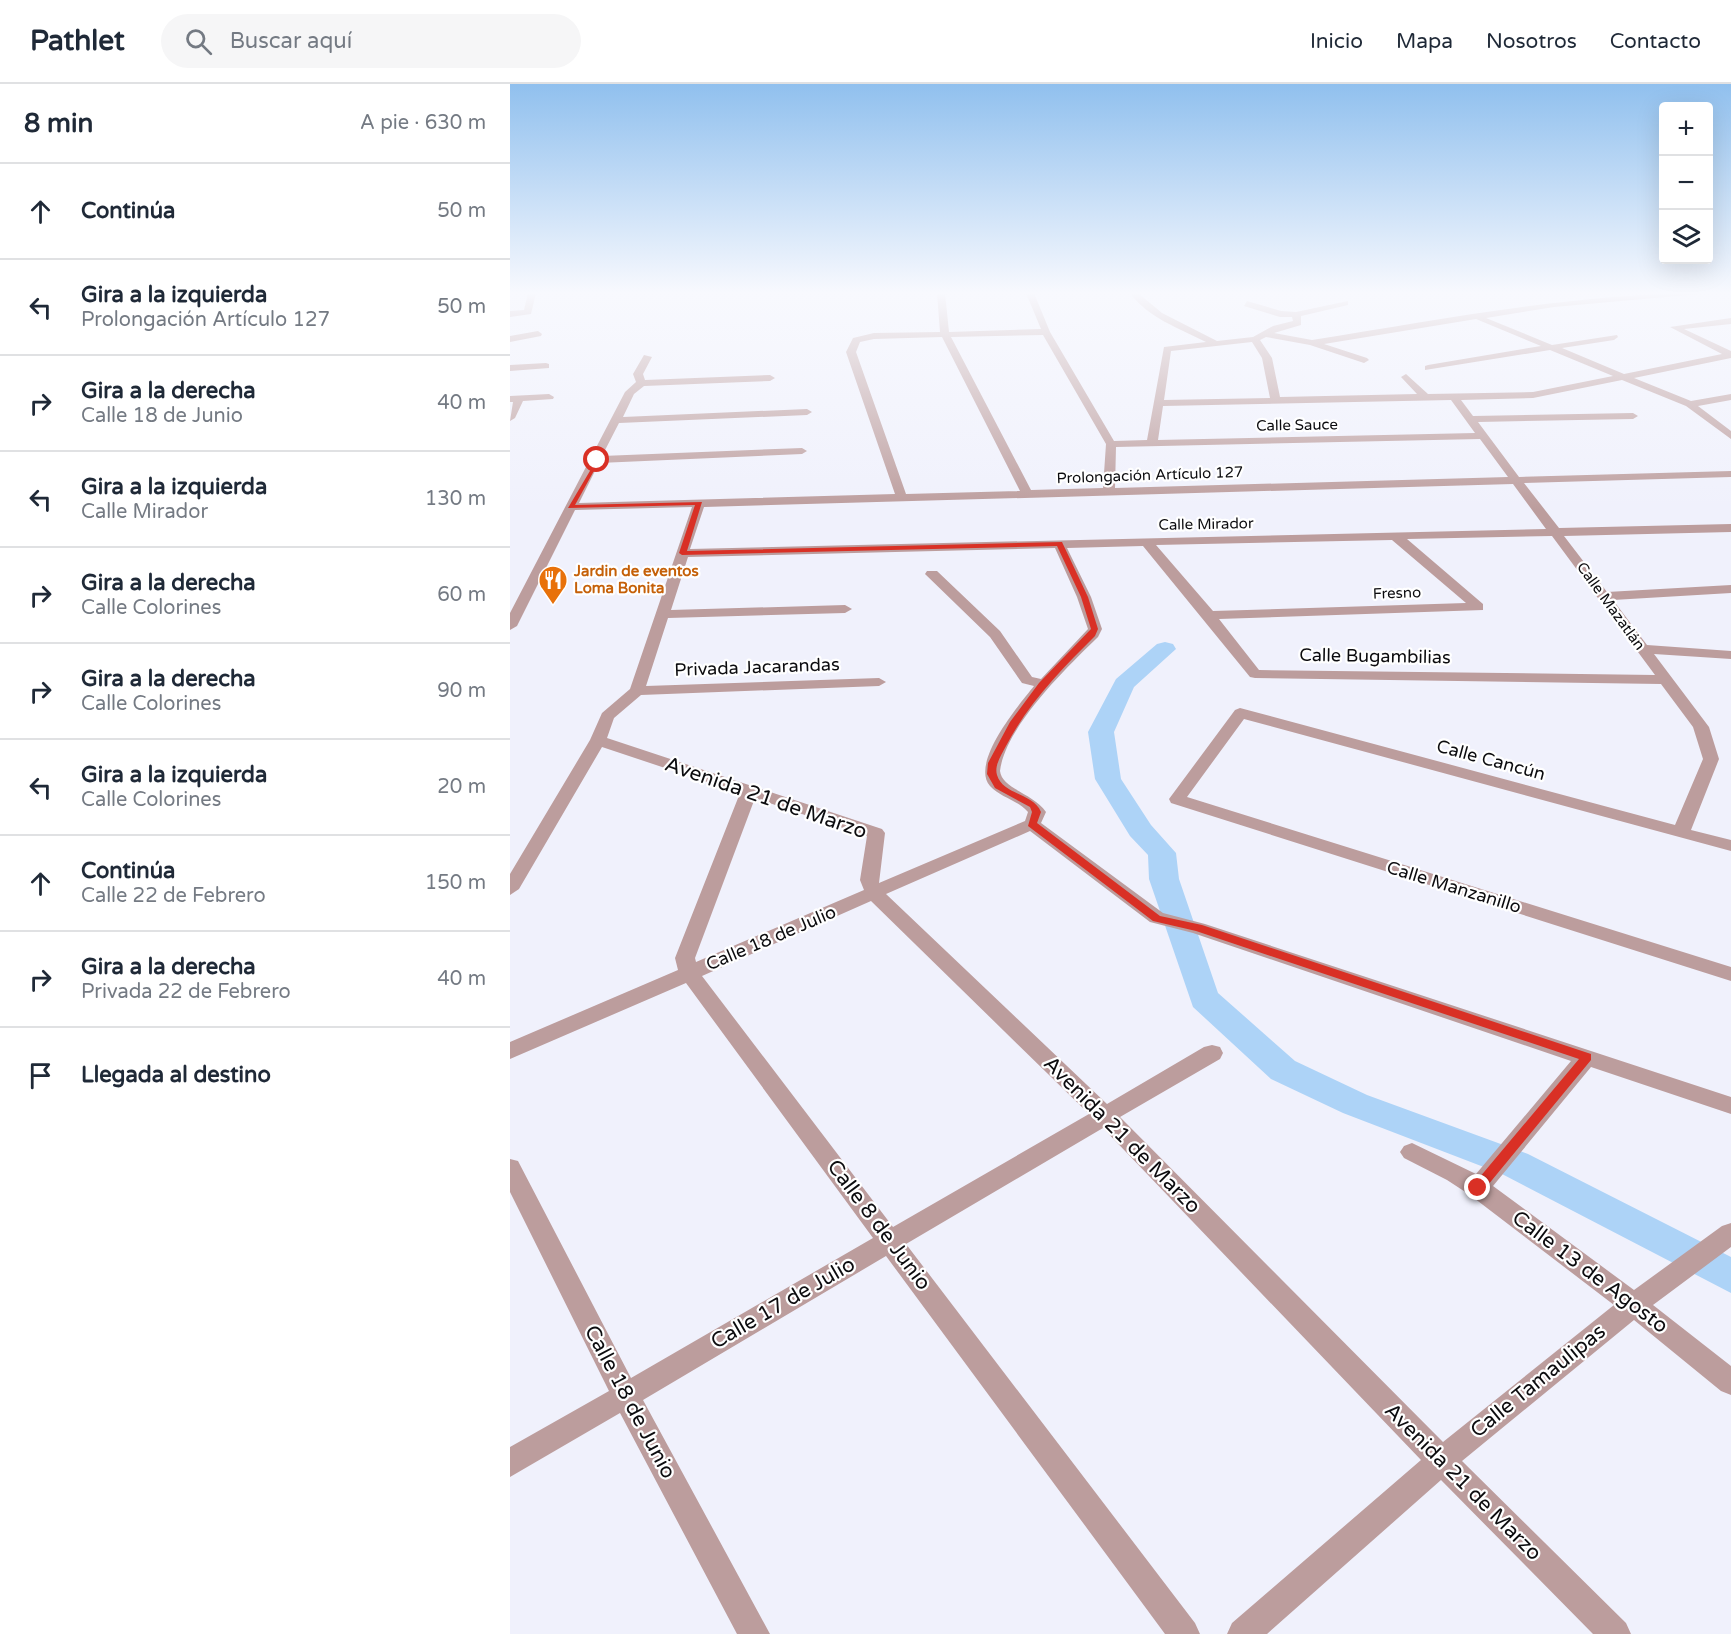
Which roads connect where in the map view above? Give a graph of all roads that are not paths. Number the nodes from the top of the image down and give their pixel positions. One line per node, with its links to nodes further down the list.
1 (642, 365): 16 (street)
2 (856, 365): 41 (street)
3 (961, 365): 40 (street)
4 (1065, 365): 34 (street)
5 (1164, 365): 23 (street)
6 (1268, 365): 22 (street)
7 (1445, 365): 12 (street)
8 (1599, 365): 13 (street)
9 (1679, 365): 13 (street)
10 (546, 366): 11 (street)
11 (510, 368)
12 (1428, 368)
13 (1625, 376): 18 (street); 24 (street)
14 (1406, 377): 17 (street)
15 (770, 378): 16 (street)
16 (641, 383): 29 (street)
17 (1424, 396): 18 (street); 22 (street)
18 (1453, 396): 28 (street, Calle Mazatlán)
19 (549, 397): 21 (street)
20 (1731, 398): 24 (street)
21 (515, 399): 27 (street)
22 (1276, 400): 23 (street)
23 (1158, 403): 33 (street)
24 (1690, 404): 30 (street)
25 (807, 412): 29 (street)
26 (1633, 416): 28 (street)
27 (510, 418)
28 (1470, 419): 31 (street, Calle Mazatlán)
29 (617, 420): 36 (street)
30 (1726, 427): 32 (street)
31 (1484, 436): 33 (street, Calle Sauce); 38 (street, Calle Mazatlán)
32 (1731, 436)
33 (1152, 443): 34 (street, Calle Sauce)
34 (1111, 444): 39 (street)
35 (802, 451): 36 (street)
36 (597, 460): 43 (street)
37 (1731, 474): 38 (street, Prolongación Artículo 127)
38 (1515, 480): 39 (street, Prolongación Artículo 127); 45 (street, Calle Mazatlán)
39 (1109, 491): 40 (street, Prolongación Artículo 127)
40 (1028, 493): 41 (street, Prolongación Artículo 127)
41 (901, 496): 42 (street, Prolongación Artículo 127)
42 (699, 503): 43 (street, Prolongación Artículo 127); 49 (street)
43 (571, 507): 56 (street)
44 (1731, 528): 45 (street, Calle Mirador)
45 (1557, 533): 46 (street, Calle Mirador); 52 (street, Calle Mazatlán)
46 (1395, 536): 47 (street, Calle Mirador); 55 (street, Fresno)
47 (1146, 542): 48 (street, Calle Mirador); 55 (street, Calle Bugambilias)
48 (1059, 544): 49 (street, Calle Mirador); 61 (street)
49 (682, 553): 54 (street)
50 (932, 574): 61 (street)
51 (1731, 589): 52 (street)
52 (1605, 596): 57 (street, Calle Mazatlán)
53 (845, 609): 54 (street)
54 (662, 614): 62 (street)
55 (1209, 615): 59 (street, Calle Bugambilias)
56 (510, 626)
57 (1642, 649): 58 (street); 59 (street, Calle Mazatlán)
58 (1731, 655)
59 (1666, 680): 67 (street, Calle Mazatlán)
60 (879, 682): 62 (street, Privada Jacarandas)
61 (1042, 684): 66 (street)
62 (636, 690): 64 (street)
63 (1240, 713): 67 (street, Calle Cancún); 72 (street, Calle Manzanillo)
64 (598, 740): 65 (street, Avenida 21 de Marzo); 69 (street)
65 (749, 791): 70 (street, Avenida 21 de Marzo); 71 (street)
66 (1032, 824): 70 (street, Calle 18 de Julio); 75 (street)
67 (1681, 832): 68 (street, Calle Cancún)
68 (1731, 846)
69 (510, 889)
70 (874, 893): 71 (street, Calle 18 de Julio); 77 (street, Avenida 21 de Marzo)
71 (689, 973): 73 (street, Calle 18 de Julio); 82 (street, Calle 8 de Junio)
72 (1731, 974)
73 (510, 1051)
74 (1212, 1053): 77 (street, Calle 17 de Julio)
75 (1587, 1057): 76 (street); 80 (street)
76 (1731, 1106)
77 (1106, 1117): 82 (street, Calle 17 de Julio); 86 (street, Avenida 21 de Marzo)
78 (1412, 1152): 80 (street, Calle 13 de Agosto)
79 (510, 1168): 85 (street, Calle 18 de Junio)
80 (1478, 1188): 83 (street, Calle 13 de Agosto)
81 (1731, 1233): 83 (street, Calle Tamaulipas)
82 (891, 1240): 85 (street, Calle 17 de Julio); 89 (street, Calle 8 de Junio)
83 (1633, 1304): 84 (street, Calle 13 de Agosto); 86 (street, Calle Tamaulipas)
84 (1731, 1382)
85 (625, 1395): 87 (street, Calle 17 de Julio); 88 (street, Calle 18 de Junio)
86 (1441, 1460): 90 (street, Calle Tamaulipas); 91 (street, Avenida 21 de Marzo)
87 (510, 1463)
88 (754, 1634)
89 (1184, 1634)
90 (1243, 1634)
91 (1615, 1634)

